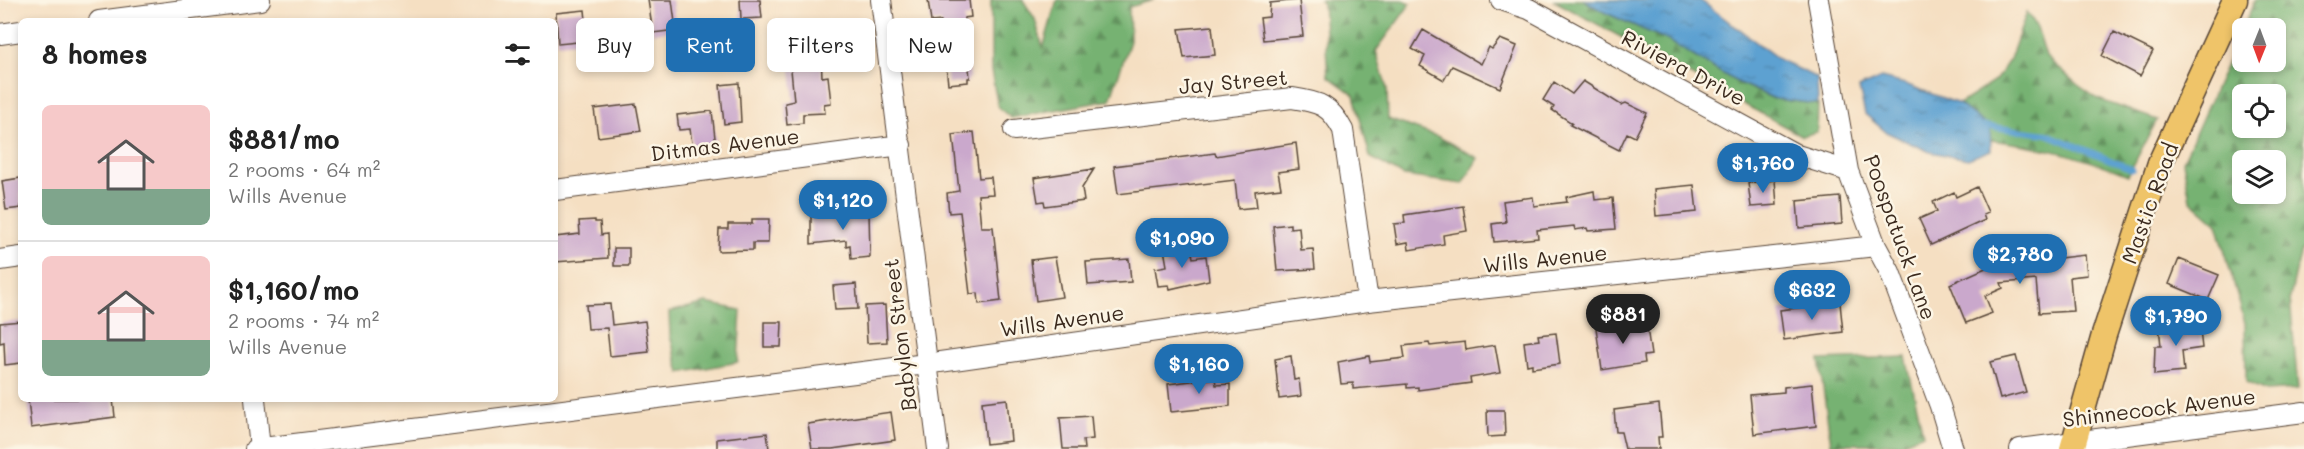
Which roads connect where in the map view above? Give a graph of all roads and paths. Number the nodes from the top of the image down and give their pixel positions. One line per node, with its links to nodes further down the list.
1 (260, 0): 6 (street)
2 (881, 0): 11 (street, Babylon Street)
3 (1501, 0): 12 (street, Riviera Drive)
4 (1818, 0): 12 (street, Poospatuck Lane)
5 (2235, 0): 21 (main road, Mastic Road)
6 (207, 14): 7 (street)
7 (145, 18)
8 (18, 31): 9 (street)
9 (0, 34)
10 (1014, 130): 17 (street, Jay Street)
11 (901, 145): 13 (street, Ditmas Avenue); 18 (street, Babylon Street)
12 (1848, 171): 14 (street, Poospatuck Lane)
13 (558, 190)
14 (1876, 246): 17 (street, Wills Avenue); 25 (street, Poospatuck Lane)
15 (18, 257): 16 (street)
16 (0, 260)
17 (1368, 301): 18 (street, Wills Avenue)
18 (926, 364): 23 (street, Wills Avenue); 24 (street, Babylon Street)
19 (255, 402): 23 (street)
20 (2304, 412): 21 (street, Shinnecock Avenue)
21 (2073, 446): 26 (street, Shinnecock Avenue)
22 (255, 449): 23 (street, Wills Avenue)
23 (260, 449)
24 (938, 449)
25 (1953, 449)
26 (2020, 449)

